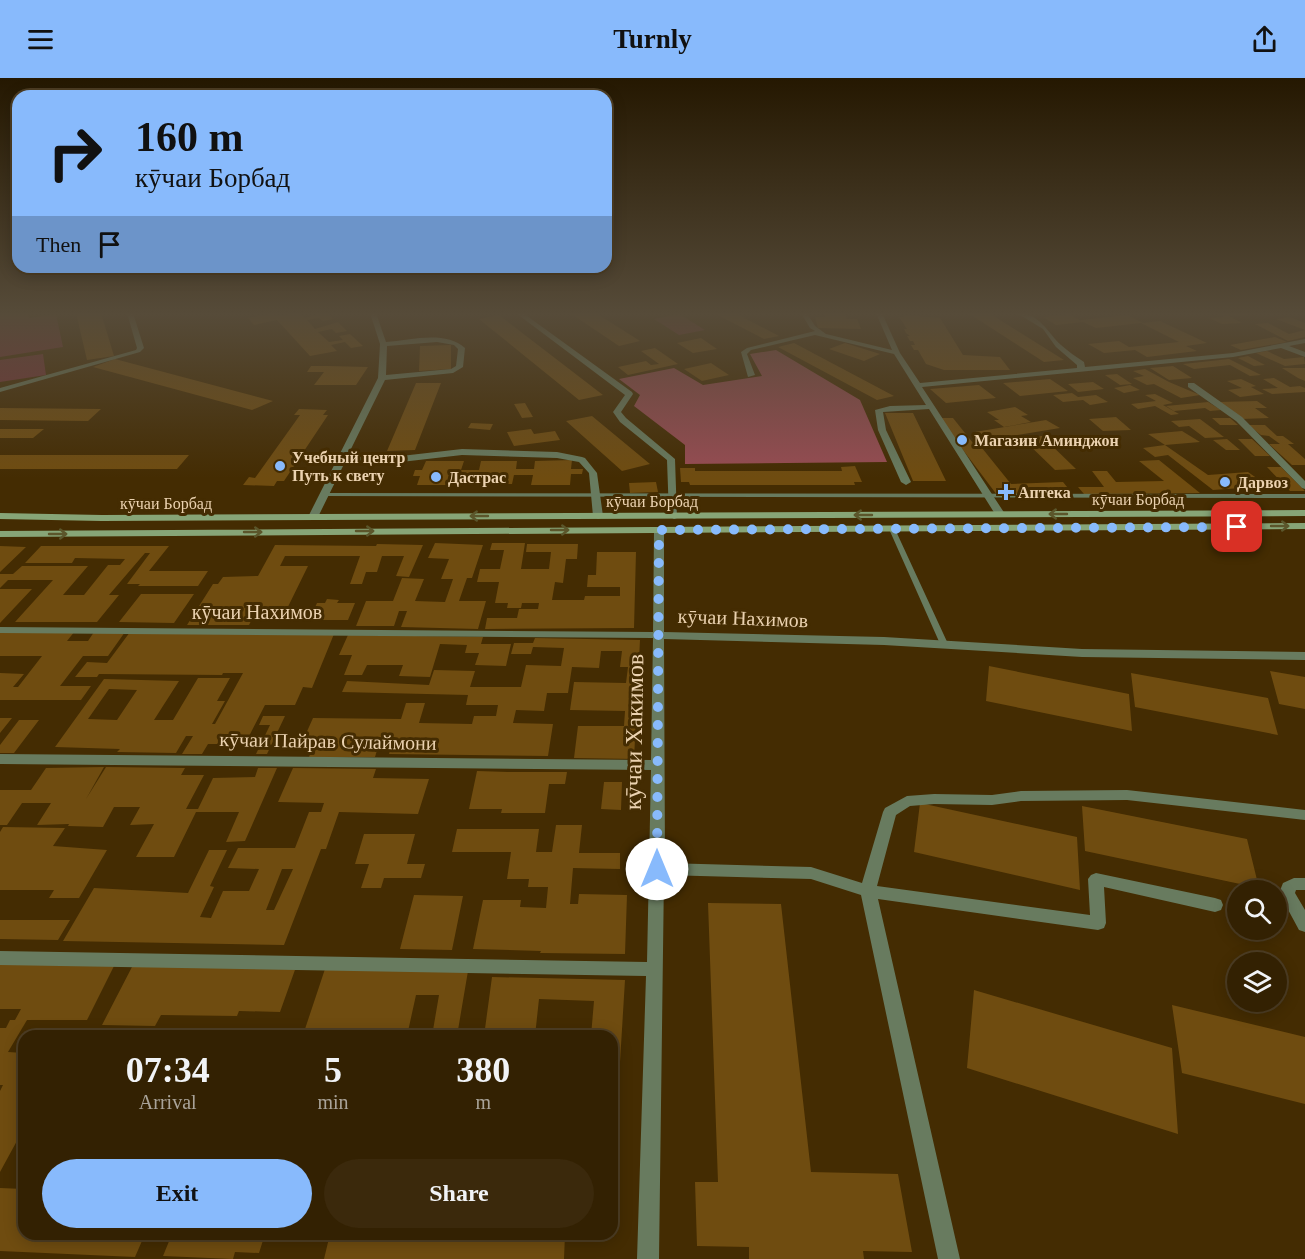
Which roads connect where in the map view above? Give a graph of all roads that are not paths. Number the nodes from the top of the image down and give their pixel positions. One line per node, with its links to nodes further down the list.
1 (77, 368): 13 (street)
2 (384, 368): 10 (street)
3 (457, 368): 10 (street)
4 (594, 368): 20 (street)
5 (749, 368): 9 (street)
6 (907, 368): 11 (street)
7 (1091, 368): 8 (street)
8 (1081, 369): 11 (street)
9 (752, 375)
10 (382, 378): 15 (street)
11 (918, 385): 14 (street)
12 (1191, 385): 17 (street)
13 (0, 390)
14 (929, 407): 16 (street); 21 (street)
15 (342, 457): 18 (street); 19 (street)
16 (906, 482)
17 (1305, 486)
18 (325, 495): 19 (lane); 28 (street)
19 (598, 495): 20 (lane); 26 (street)
20 (672, 496): 21 (lane); 27 (street)
21 (988, 496): 22 (lane); 24 (street)
22 (1305, 496)
23 (1305, 513): 24 (main road, кӯчаи Борбад, one-way to 24)
24 (1000, 514): 27 (main road, кӯчаи Борбад, one-way to 27)
25 (0, 516): 29 (main road, кӯчаи Борбад)
26 (598, 516): 27 (main road, кӯчаи Борбад); 28 (main road, кӯчаи Борбад, one-way to 28)
27 (674, 516)
28 (313, 517): 30 (main road, кӯчаи Борбад)
29 (102, 518): 30 (main road, кӯчаи Борбад); 34 (main road)
30 (176, 518): 35 (main road)
31 (1305, 526): 32 (main road, кӯчаи Борбад, one-way to 31)
32 (892, 529): 33 (main road, кӯчаи Борбад); 39 (lane)
33 (659, 530): 35 (main road, кӯчаи Борбад, one-way to 33); 38 (street, кӯчаи Хакимов)
34 (85, 533): 35 (main road, кӯчаи Борбад); 36 (main road, кӯчаи Борбад, one-way to 34)
35 (166, 533)
36 (0, 534)
37 (0, 630): 38 (street, кӯчаи Нахимов)
38 (659, 635): 39 (street, кӯчаи Нахимов); 42 (street, кӯчаи Хакимов)
39 (945, 646): 40 (street, кӯчаи Нахимов)
40 (1305, 656)
41 (0, 759): 42 (street, кӯчаи Пайрав Сулаймони)
42 (657, 765): 44 (street, кӯчаи Хакимов)
43 (1305, 815): 46 (street)
44 (657, 869): 46 (street); 50 (street, кӯчаи Хакимов)
45 (1305, 884): 48 (street)
46 (868, 891): 47 (street); 52 (street)
47 (1215, 905)
48 (1305, 926)
49 (0, 958): 50 (street)
50 (653, 969): 51 (street, кӯчаи Хакимов)
51 (648, 1259)
52 (949, 1259)

